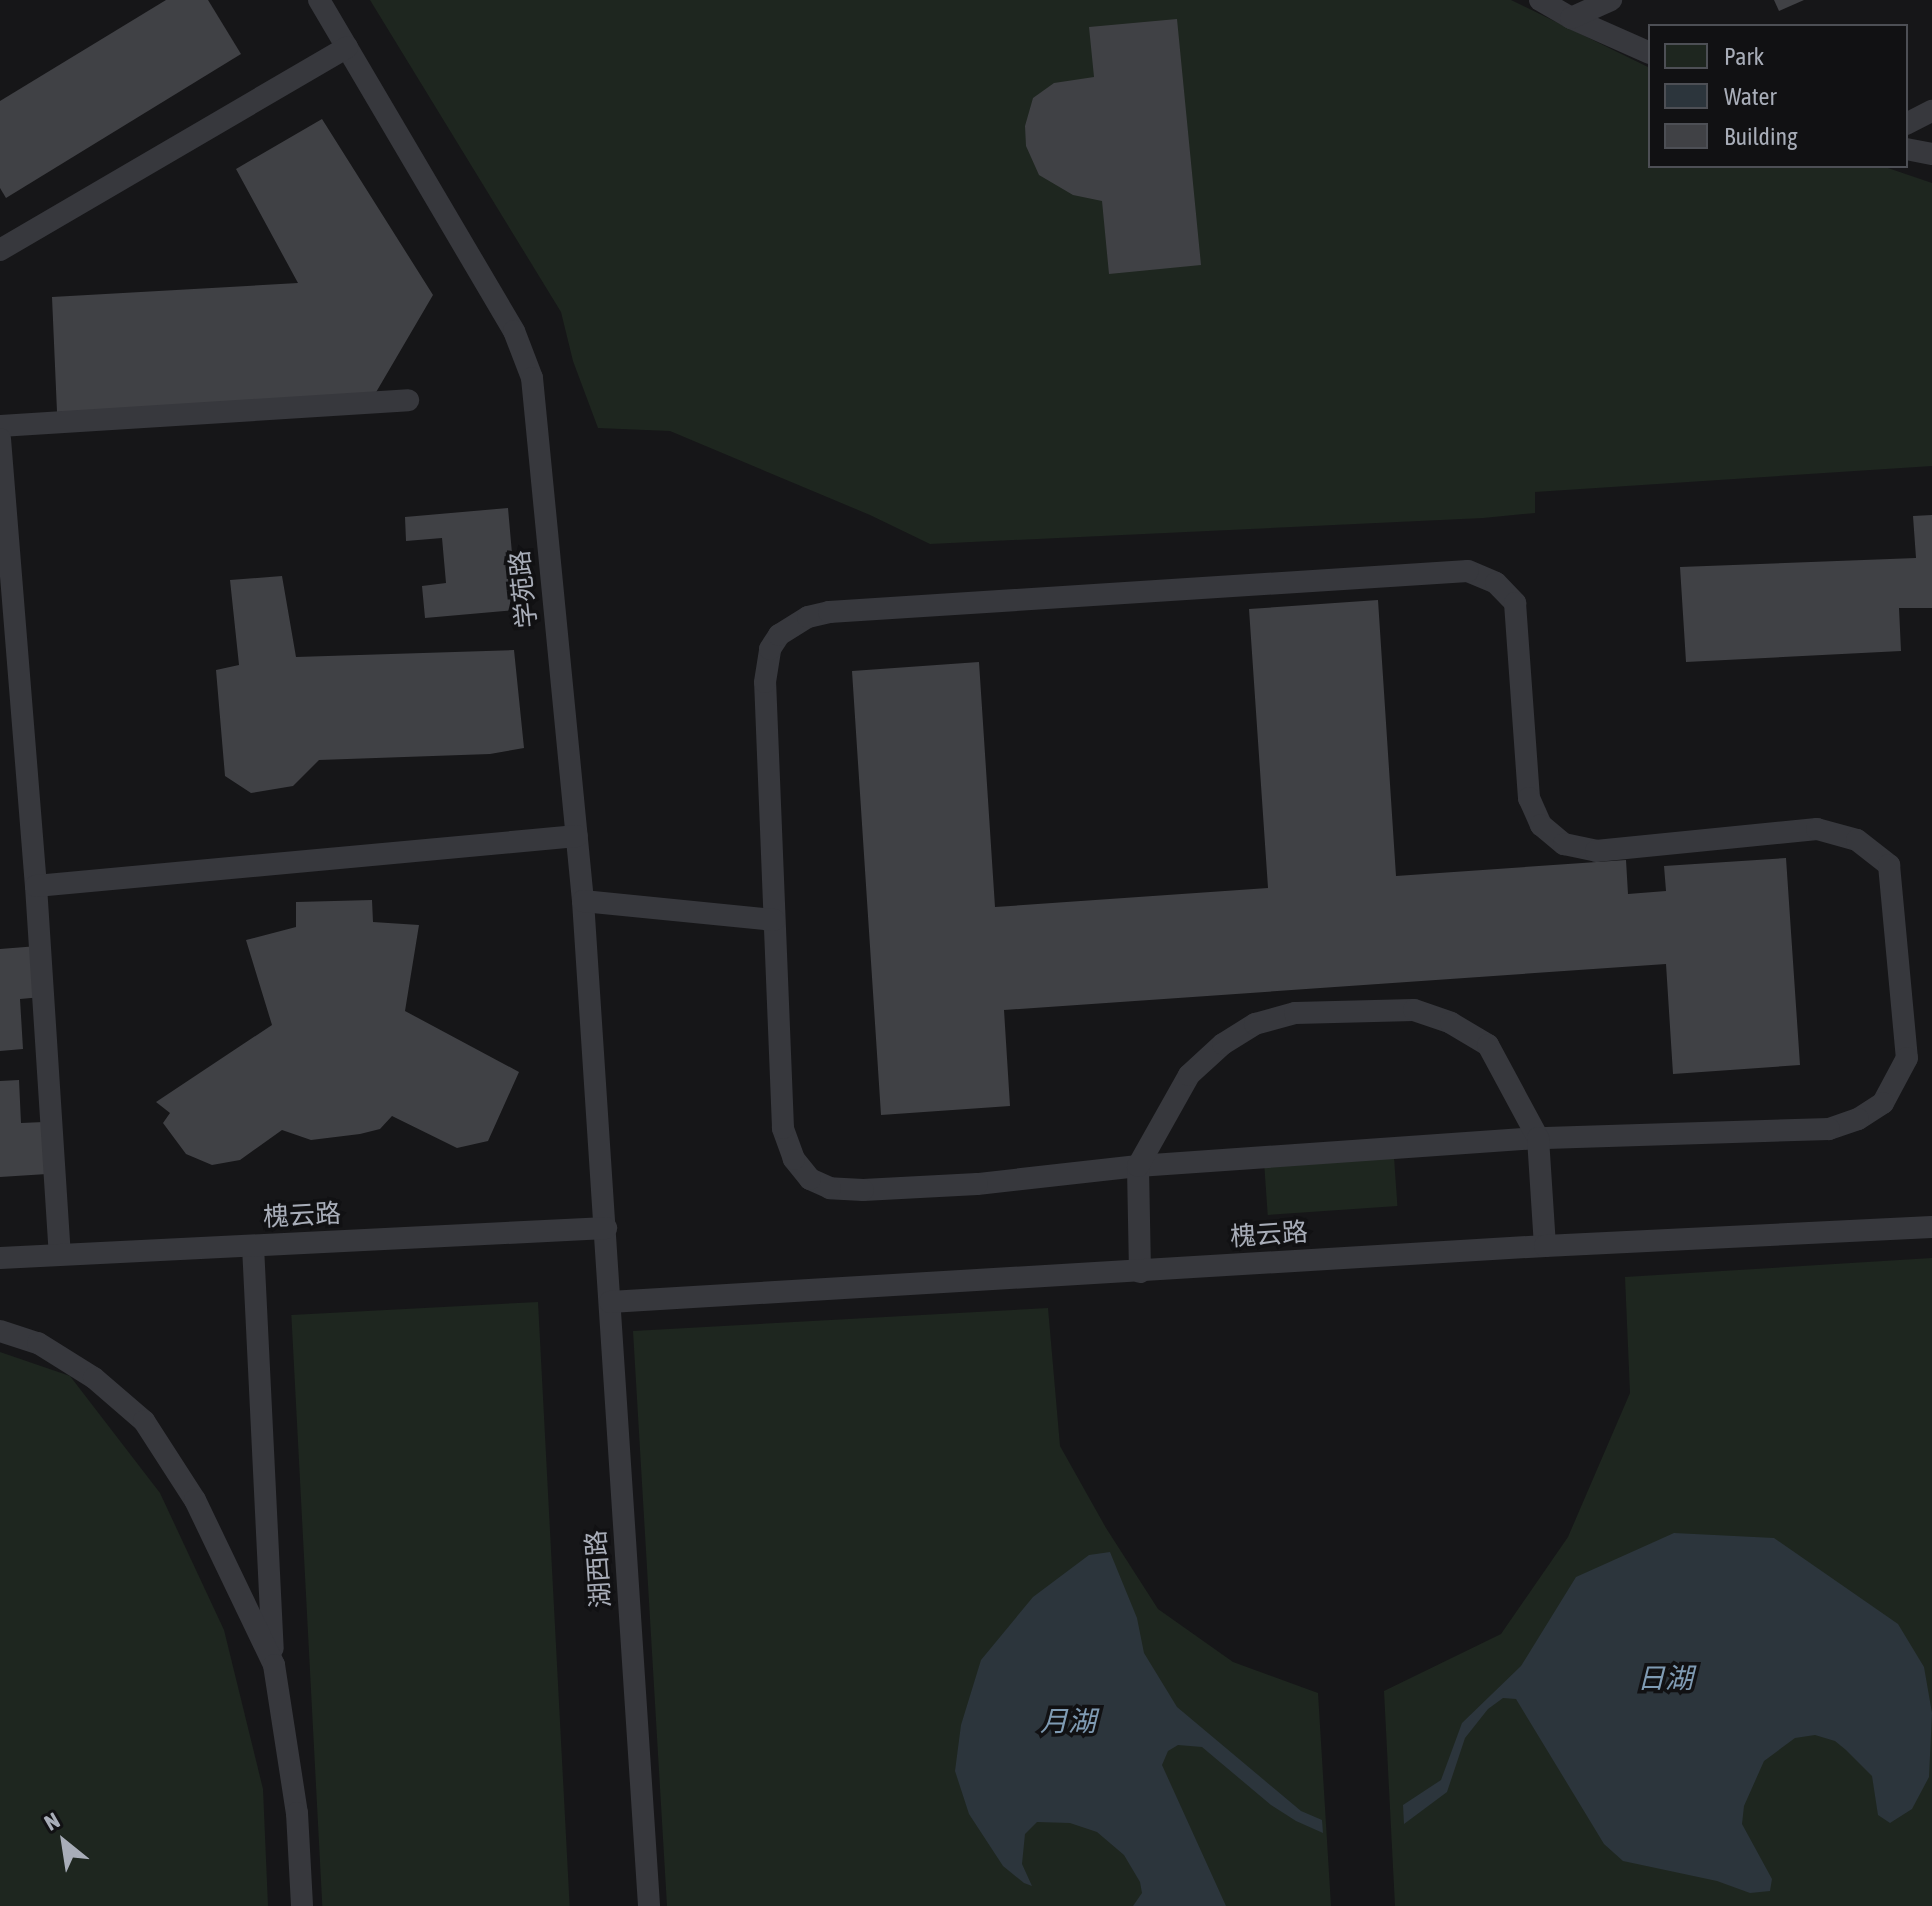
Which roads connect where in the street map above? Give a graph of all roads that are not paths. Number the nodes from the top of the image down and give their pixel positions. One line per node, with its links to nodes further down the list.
1 (319, 0): 5 (lane, 学苑路)
2 (1540, 0): 4 (lane)
3 (1611, 0): 4 (lane)
4 (1571, 18): 6 (lane)
5 (347, 47): 11 (lane); 15 (lane, 学苑路)
6 (1648, 52)
7 (1932, 111): 8 (lane)
8 (1908, 123)
9 (1908, 149): 10 (lane)
10 (1932, 154)
11 (0, 250)
12 (408, 400): 13 (lane)
13 (0, 426)
14 (0, 439): 16 (lane)
15 (577, 836): 16 (lane); 17 (lane, 学苑路)
16 (36, 886): 25 (lane)
17 (583, 901): 18 (lane); 22 (lane, 学苑路)
18 (774, 920): 19 (lane); 20 (lane)
19 (1538, 1138): 20 (lane); 20 (lane); 24 (lane)
20 (1138, 1166): 27 (lane)
21 (1932, 1227): 24 (lane, 槐云路)
22 (606, 1228): 23 (lane, 槐云路); 28 (lane, 湖西路)
23 (253, 1246): 25 (lane, 槐云路); 30 (lane)
24 (1545, 1246): 27 (lane, 槐云路)
25 (60, 1254): 26 (lane, 槐云路)
26 (0, 1258)
27 (1140, 1272): 28 (lane, 槐云路)
28 (610, 1302): 32 (lane, 湖西路)
29 (0, 1331): 30 (lane)
30 (274, 1665): 31 (lane)
31 (302, 1906)
32 (649, 1906)

